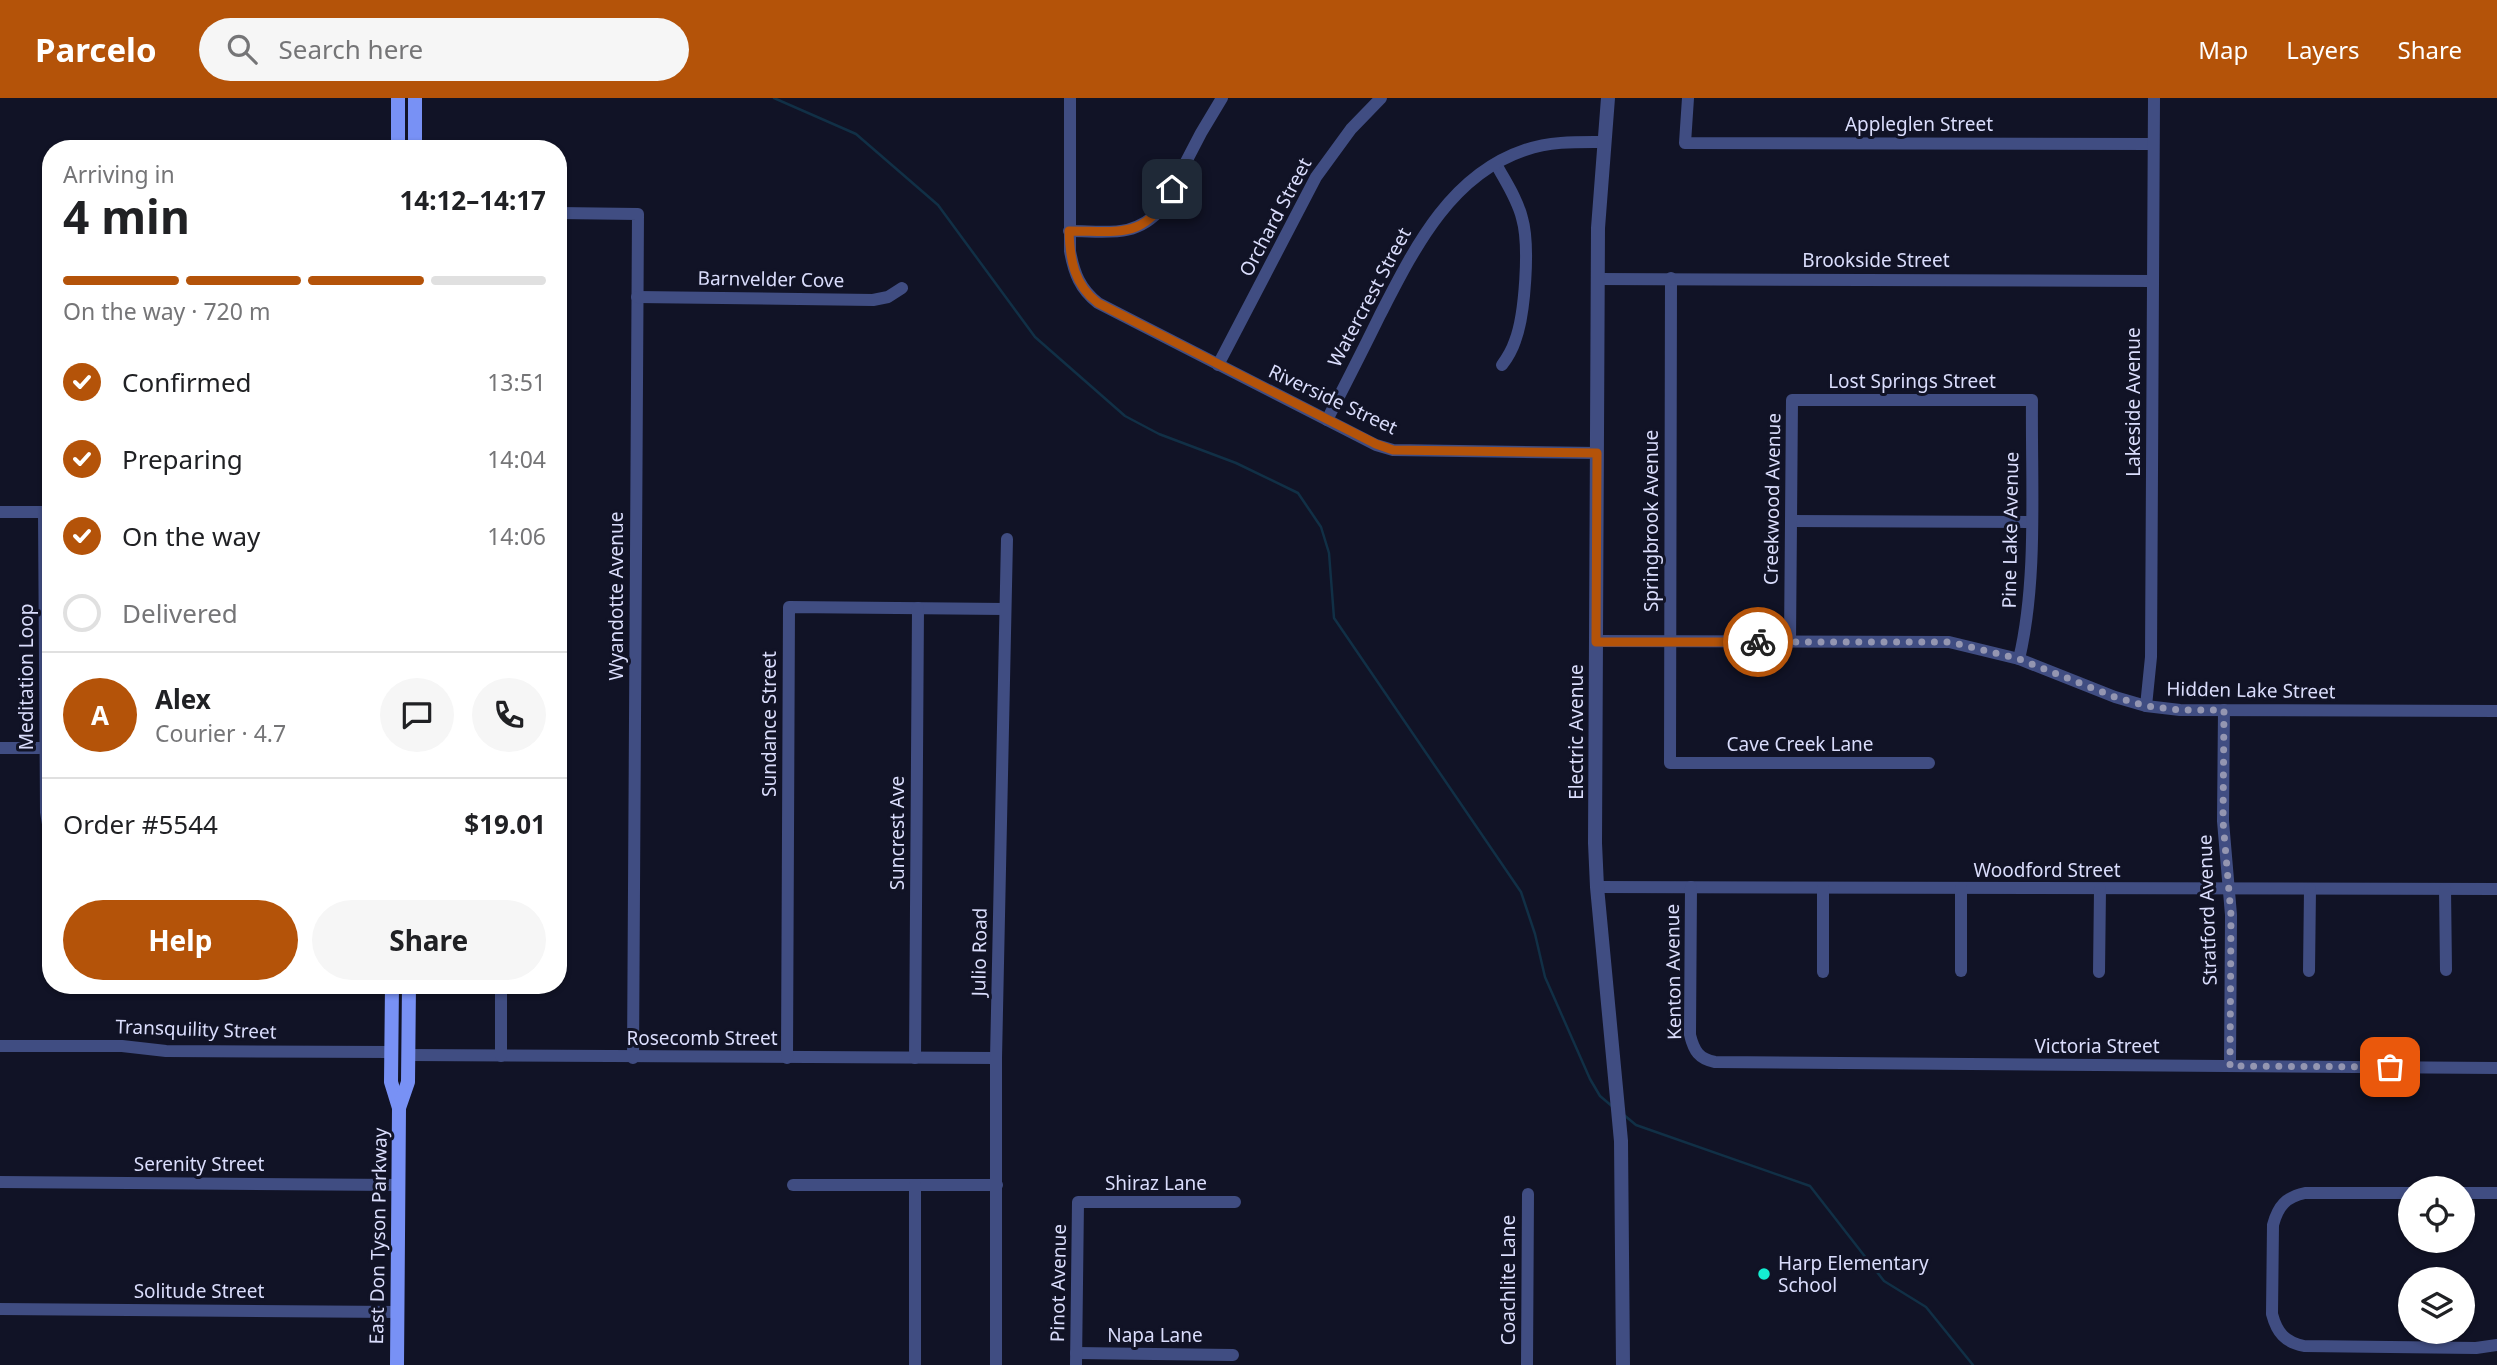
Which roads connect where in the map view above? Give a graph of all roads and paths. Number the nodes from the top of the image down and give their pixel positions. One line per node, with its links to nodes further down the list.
1 (398, 98): 9 (main road)
2 (415, 98): 10 (main road)
3 (1070, 98): 15 (street)
4 (1223, 98): 15 (street)
5 (1381, 98): 21 (street, Orchard Street)
6 (1608, 98): 11 (street, Electric Avenue)
7 (1688, 98): 12 (street, Appleglen Street)
8 (2154, 98): 12 (street, Lakeside Avenue)
9 (398, 140)
10 (415, 140)
11 (1605, 142): 13 (street, Watercrest Street); 17 (street, Electric Avenue)
12 (2154, 144): 18 (street, Lakeside Avenue)
13 (1496, 164): 22 (street); 25 (street, Watercrest Street)
14 (567, 213): 20 (street, Wyandotte Avenue)
15 (1069, 231): 21 (street, Riverside Street)
16 (1671, 278): 17 (street, Brookside Street); 18 (street, Brookside Street); 35 (street, Springbrook Avenue)
17 (1598, 279): 26 (street, Electric Avenue)
18 (2153, 281): 38 (street, Lakeside Avenue)
19 (902, 288): 20 (street, Barnvelder Cove)
20 (637, 297): 67 (street, Wyandotte Avenue)
21 (1218, 365): 25 (street, Riverside Street)
22 (1502, 365)
23 (1792, 400): 24 (street, Lost Springs Street); 29 (street, Creekwood Avenue)
24 (2032, 400): 30 (street, Pine Lake Avenue)
25 (1327, 420): 26 (street, Riverside Street)
26 (1597, 453): 34 (street, Electric Avenue)
27 (0, 512): 28 (street)
28 (42, 512)
29 (1791, 522): 30 (street); 36 (street, Creekwood Avenue)
30 (2031, 522): 37 (street, Pine Lake Avenue)
31 (1007, 539): 33 (street, Julio Road)
32 (918, 608): 33 (street, Sundance Street); 68 (street, Sundance Street); 69 (street, Suncrest Ave)
33 (1005, 609): 70 (street, Julio Road)
34 (1596, 642): 35 (street, Hidden Lake Street); 45 (street, Electric Avenue)
35 (1671, 642): 36 (street, Hidden Lake Street); 44 (street, Springbrook Avenue)
36 (1790, 642): 37 (street, Hidden Lake Street)
37 (2019, 659): 38 (street, Hidden Lake Street)
38 (2146, 706): 39 (street, Hidden Lake Street)
39 (2224, 710): 40 (street, Hidden Lake Street); 53 (street, Stratford Avenue)
40 (2497, 711)
41 (0, 748): 42 (street)
42 (42, 748)
43 (1929, 763): 44 (street, Cave Creek Lane)
44 (1670, 764)
45 (1597, 887): 46 (street, Woodford Street); 94 (street, Electric Avenue)
46 (1691, 887): 47 (street, Woodford Street); 65 (street, Kenton Avenue)
47 (1824, 888): 48 (street, Woodford Street); 57 (street)
48 (1961, 888): 49 (street, Woodford Street); 55 (street)
49 (2100, 889): 53 (street, Woodford Street); 58 (street)
50 (2310, 889): 51 (street, Woodford Street); 53 (street, Woodford Street); 56 (street)
51 (2445, 889): 52 (street, Woodford Street); 54 (street)
52 (2497, 889)
53 (2228, 890): 71 (street, Stratford Avenue)
54 (2446, 970)
55 (1961, 971)
56 (2309, 971)
57 (1823, 972)
58 (2099, 972)
59 (392, 994): 63 (main road, East Don Tyson Parkway)
60 (409, 994): 64 (main road, East Don Tyson Parkway)
61 (501, 994): 66 (street)
62 (0, 1046): 63 (street, Transquility Street)
63 (391, 1052): 73 (main road, East Don Tyson Parkway)
64 (408, 1055): 66 (street, Rosecomb Street); 73 (main road, East Don Tyson Parkway)
65 (1698, 1055): 71 (street, Victoria Street)
66 (501, 1056): 67 (street, Rosecomb Street)
67 (633, 1058): 68 (street, Rosecomb Street)
68 (787, 1058): 69 (street, Rosecomb Street)
69 (915, 1058): 70 (street, Rosecomb Street)
70 (996, 1058): 78 (street, Julio Road)
71 (2230, 1066): 72 (street, Victoria Street)
72 (2497, 1068)
73 (399, 1108): 75 (main road, East Don Tyson Parkway)
74 (0, 1182): 75 (street, Serenity Street)
75 (398, 1185): 86 (main road, East Don Tyson Parkway)
76 (793, 1185): 77 (street)
77 (915, 1185): 78 (street); 91 (street)
78 (997, 1185): 92 (street, Julio Road)
79 (2398, 1193): 87 (street)
80 (2475, 1193): 81 (street)
81 (2497, 1193)
82 (1528, 1194): 93 (street, Coachlite Lane)
83 (1078, 1202): 84 (street, Shiraz Lane); 89 (street, Pinot Avenue)
84 (1235, 1202)
85 (0, 1309): 86 (street, Solitude Street)
86 (397, 1312): 90 (main road, East Don Tyson Parkway)
87 (2497, 1345)
88 (1233, 1354): 89 (street, Napa Lane)
89 (1076, 1359)
90 (397, 1365)
91 (915, 1365)
92 (996, 1365)
93 (1528, 1365)
94 (1623, 1365)

